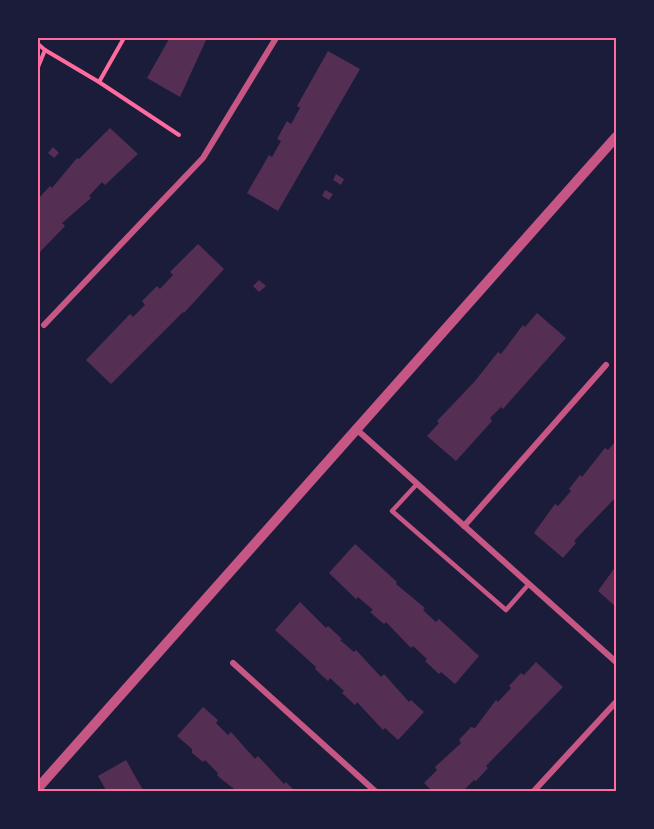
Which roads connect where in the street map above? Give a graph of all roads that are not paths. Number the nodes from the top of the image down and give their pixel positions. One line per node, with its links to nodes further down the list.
1 (276, 38): 3 (street)
2 (616, 137): 5 (street)
3 (44, 325)
4 (606, 365): 7 (street)
5 (355, 428): 6 (street); 12 (street)
6 (417, 484): 7 (street); 8 (lane)
7 (464, 526): 8 (street)
8 (528, 585): 9 (street)
9 (616, 662)
10 (233, 663): 13 (street)
11 (616, 702): 14 (street)
12 (38, 788)
13 (376, 792)
14 (533, 792)

